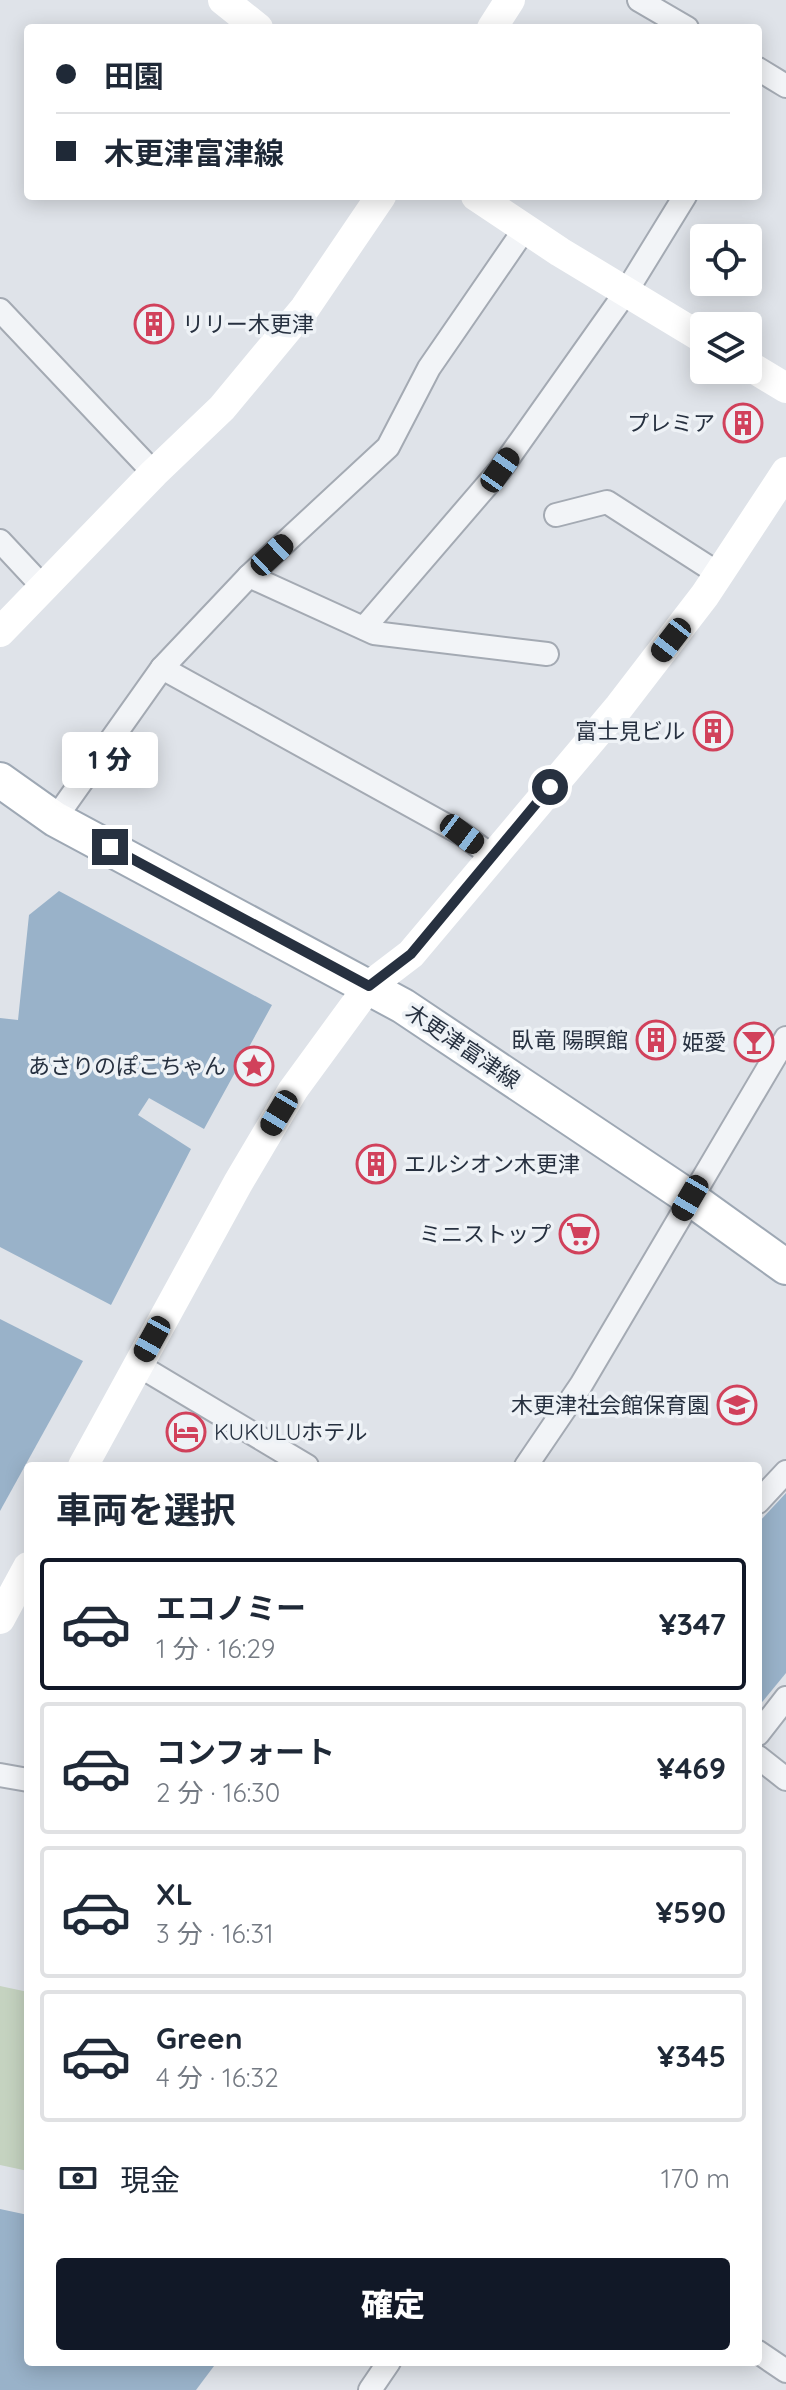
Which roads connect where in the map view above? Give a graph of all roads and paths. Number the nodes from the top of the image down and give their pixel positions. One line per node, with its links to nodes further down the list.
1 (223, 0): 4 (street)
2 (510, 0): 5 (street)
3 (639, 0): 6 (street)
4 (253, 24)
5 (495, 24)
6 (680, 24)
7 (762, 74): 8 (street)
8 (786, 86)
9 (378, 200): 19 (street)
10 (482, 200): 12 (street)
11 (683, 200): 13 (street)
12 (524, 230): 13 (street); 23 (street)
13 (626, 292): 15 (street); 25 (street)
14 (0, 310): 19 (street)
15 (690, 331)
16 (762, 373): 17 (street)
17 (786, 388)
18 (786, 472): 22 (street)
19 (154, 473): 24 (street)
20 (556, 515): 22 (street)
21 (0, 541): 24 (street)
22 (719, 574): 31 (street)
23 (249, 576): 25 (street); 28 (street)
24 (43, 587): 26 (street)
25 (364, 628): 27 (street)
26 (0, 632)
27 (547, 654)
28 (162, 668): 30 (street); 31 (street)
29 (0, 780): 30 (main road, 木更津富津線)
30 (55, 819): 32 (main road, 木更津富津線)
31 (492, 856): 32 (street)
32 (369, 986): 34 (main road, 木更津富津線); 36 (street)
33 (786, 1038): 34 (street)
34 (690, 1198): 35 (main road, 木更津富津線); 39 (street)
35 (786, 1267)
36 (138, 1365): 37 (street); 38 (street)
37 (85, 1462)
38 (300, 1462)
39 (529, 1462)
40 (786, 1472): 41 (street)
41 (762, 1498)
42 (24, 1574): 43 (street)
43 (0, 1619)
44 (786, 1698): 45 (street)
45 (762, 1729)
46 (762, 1760): 49 (street)
47 (0, 1775): 48 (street)
48 (24, 1779)
49 (786, 1779)
50 (762, 2355): 52 (street)
51 (386, 2366): 53 (street)
52 (786, 2371)
53 (370, 2390)

